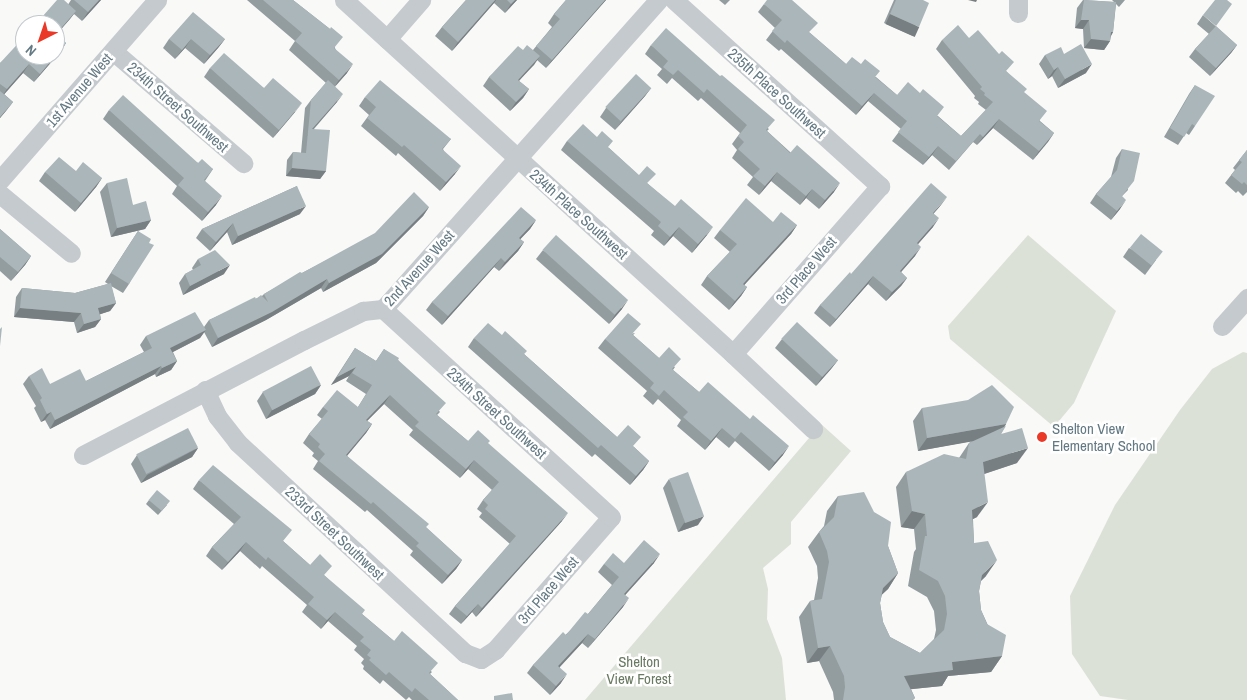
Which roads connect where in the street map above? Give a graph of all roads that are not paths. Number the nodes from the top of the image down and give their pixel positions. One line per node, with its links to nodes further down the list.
1 (157, 0): 7 (street, 1st Avenue West)
2 (344, 0): 6 (street, 234th Place Southwest)
3 (421, 0): 6 (street)
4 (658, 0): 8 (street, 2nd Avenue West)
5 (674, 0): 11 (street, 235th Place Southwest)
6 (387, 39): 8 (street, 234th Place Southwest)
7 (113, 51): 9 (street, 234th Street Southwest); 10 (street, 1st Avenue West)
8 (518, 158): 15 (street, 2nd Avenue West); 17 (street, 234th Place Southwest)
9 (242, 162)
10 (0, 180)
11 (880, 186): 17 (street, 3rd Place West)
12 (0, 194): 13 (street)
13 (71, 253)
14 (1247, 298): 16 (street)
15 (383, 309): 18 (street, 2nd Avenue West); 21 (street, 234th Street Southwest)
16 (1222, 326)
17 (733, 354): 19 (street, 234th Place Southwest)
18 (205, 390): 20 (street, 2nd Avenue West); 22 (street, 233rd Street Southwest)
19 (813, 430)
20 (83, 455)
21 (611, 517): 22 (street, 3rd Place West)
22 (481, 659)

